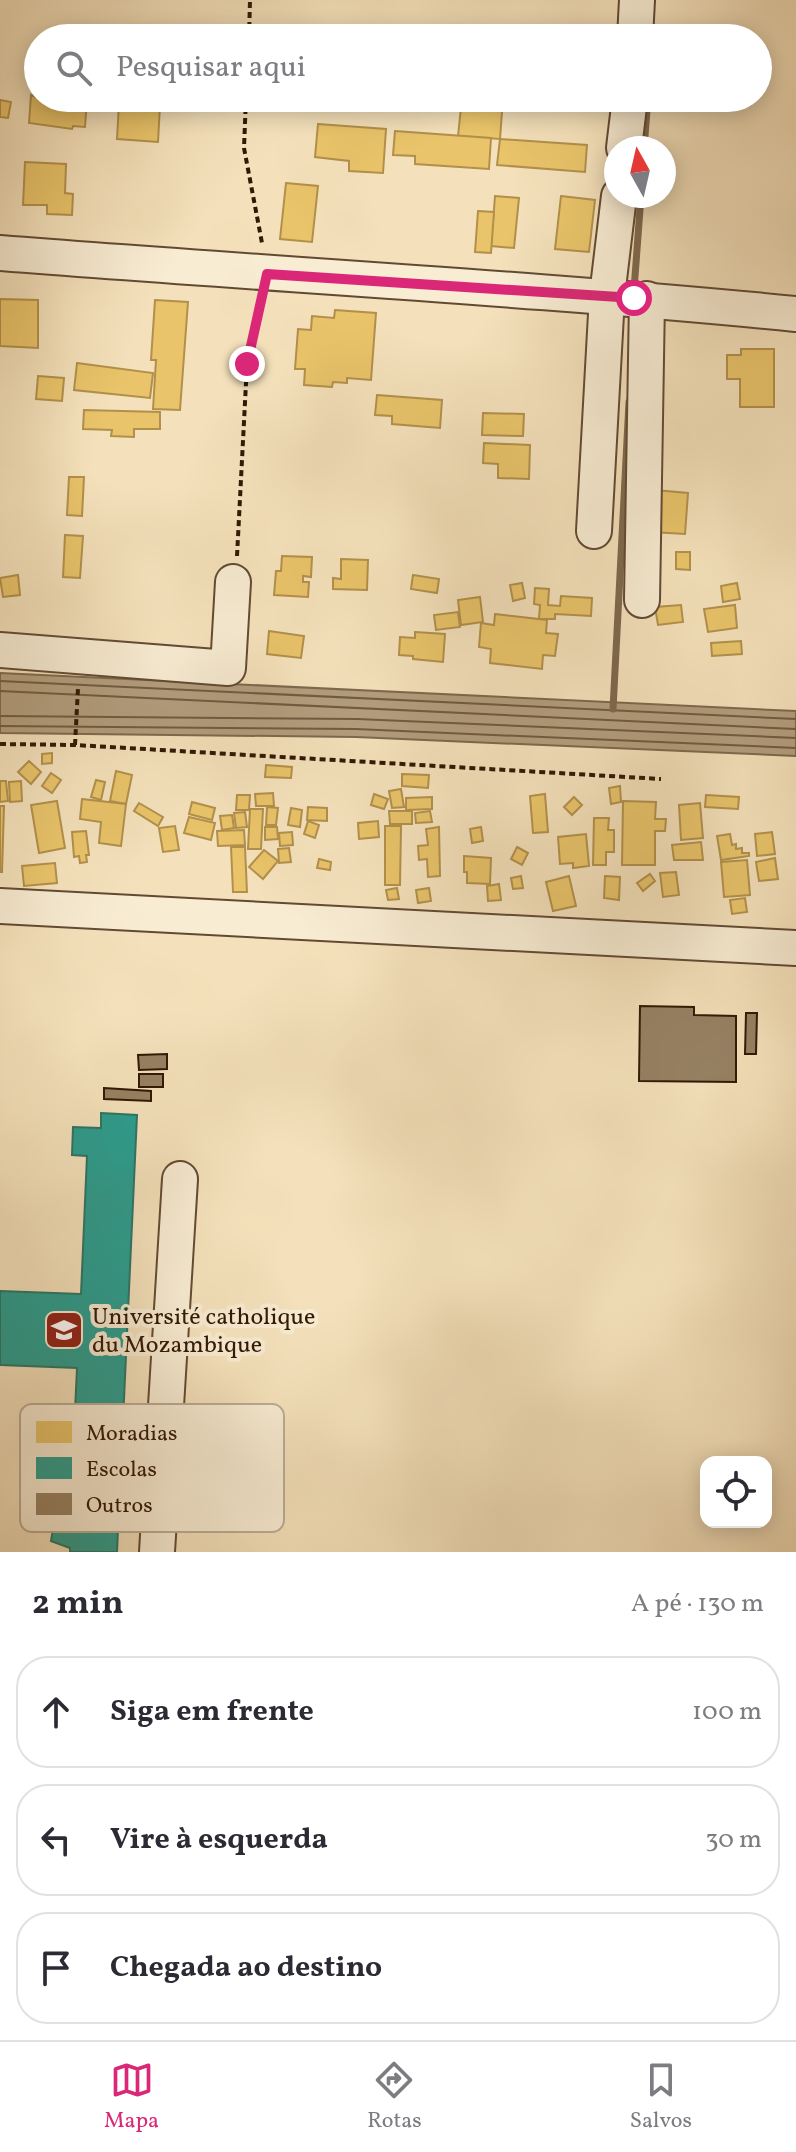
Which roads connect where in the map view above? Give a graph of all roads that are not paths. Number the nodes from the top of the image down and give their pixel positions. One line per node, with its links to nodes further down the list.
1 (637, 0): 2 (street)
2 (636, 24)
3 (628, 112): 4 (street)
4 (625, 136)
5 (618, 208): 7 (street)
6 (0, 253): 7 (street)
7 (607, 296): 8 (street); 10 (street)
8 (647, 299): 9 (street); 12 (street)
9 (796, 314)
10 (594, 531)
11 (233, 582): 13 (street)
12 (642, 600)
13 (0, 650)
14 (0, 906): 15 (street)
15 (796, 948)
16 (180, 1179): 17 (street)
17 (166, 1404)
18 (158, 1532): 19 (street)
19 (157, 1552)

